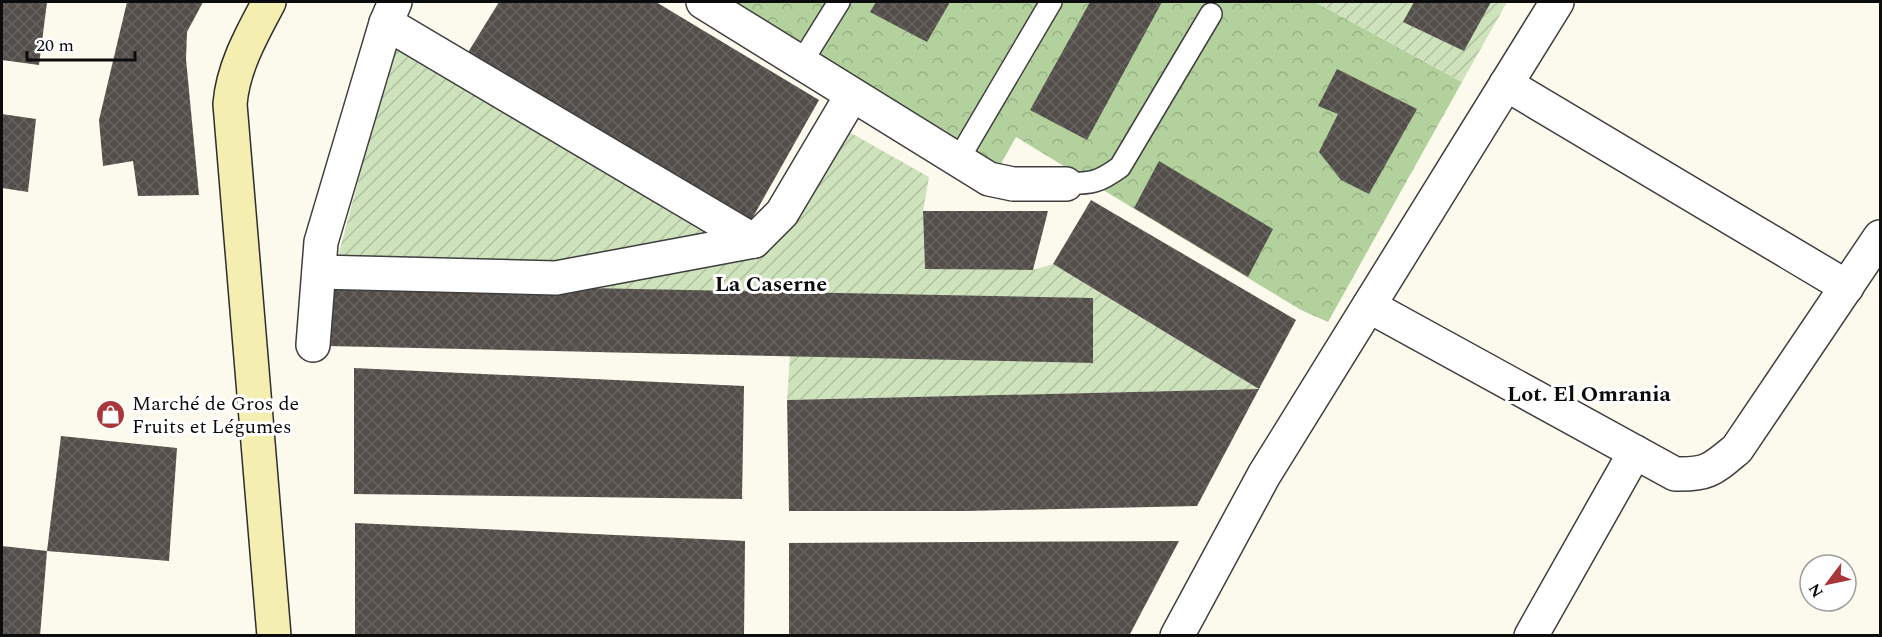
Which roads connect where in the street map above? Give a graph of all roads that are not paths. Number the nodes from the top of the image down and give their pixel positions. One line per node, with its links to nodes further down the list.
1 (269, 2): 20 (street)
2 (703, 2): 8 (street)
3 (838, 2): 8 (lane)
4 (1052, 2): 11 (lane)
5 (1557, 2): 9 (street)
6 (391, 12): 14 (street); 15 (street)
7 (1211, 14): 12 (lane)
8 (801, 63): 10 (street)
9 (1506, 84): 16 (street); 17 (street)
10 (852, 95): 11 (street); 14 (street)
11 (958, 160): 12 (street)
12 (1066, 184)
13 (1881, 237): 16 (street)
14 (754, 241): 15 (street)
15 (319, 272): 18 (street)
16 (1847, 287): 19 (street)
17 (1369, 306): 19 (street); 21 (street)
18 (313, 345)
19 (1635, 452): 22 (street)
20 (274, 636)
21 (1177, 636)
22 (1531, 636)

